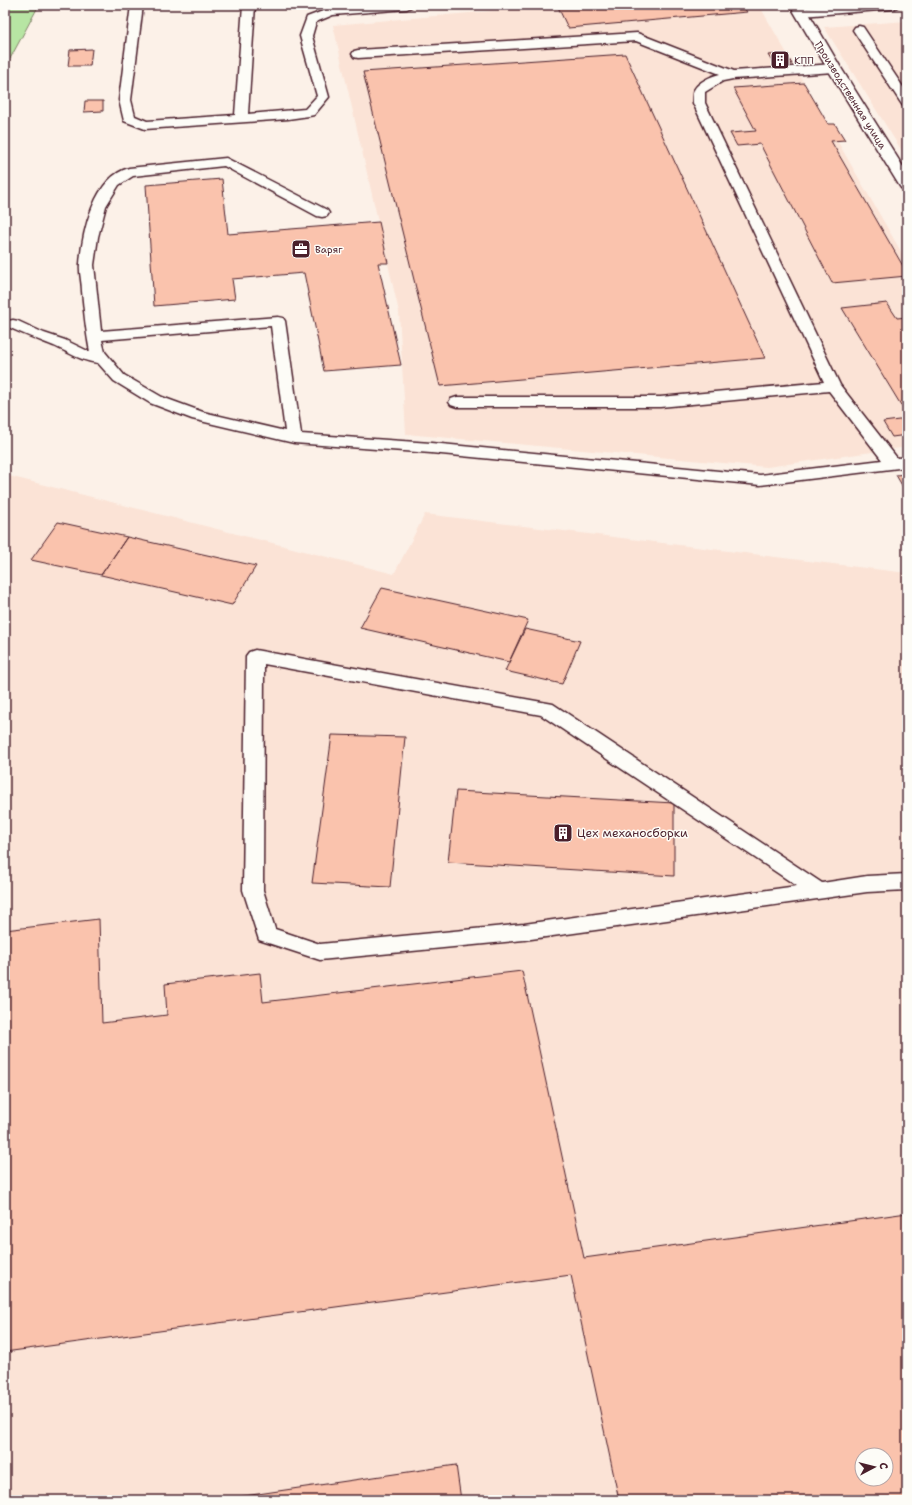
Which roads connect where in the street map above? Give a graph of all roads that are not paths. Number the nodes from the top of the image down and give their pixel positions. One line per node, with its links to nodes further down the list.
1 (137, 5): 12 (lane)
2 (249, 5): 12 (lane)
3 (407, 5): 5 (lane)
4 (893, 5): 6 (lane)
5 (332, 8): 12 (lane)
6 (799, 9): 9 (street, Производственная улица)
7 (859, 30): 11 (lane)
8 (358, 54): 10 (lane)
9 (834, 68): 10 (lane); 13 (street, Производственная улица)
10 (733, 75): 18 (lane)
11 (907, 103)
12 (241, 118)
13 (907, 185)
14 (322, 214): 16 (lane)
15 (13, 324): 17 (lane)
16 (94, 336): 17 (lane); 20 (lane)
17 (103, 359): 20 (lane)
18 (833, 386): 19 (lane); 21 (lane)
19 (457, 402)
20 (294, 438): 21 (lane)
21 (900, 463)
22 (907, 882): 23 (lane)
23 (820, 891): 23 (lane)

